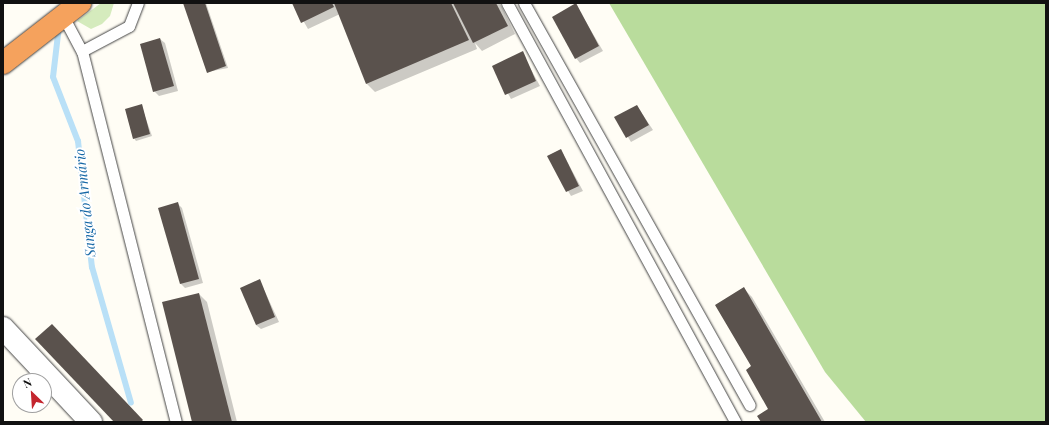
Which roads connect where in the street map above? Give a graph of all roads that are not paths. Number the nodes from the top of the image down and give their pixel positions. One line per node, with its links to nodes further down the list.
1 (80, 3): 5 (highway)
2 (138, 3): 6 (lane)
3 (507, 3): 12 (lane)
4 (524, 3): 9 (lane)
5 (63, 16): 6 (lane); 7 (highway)
6 (82, 51): 11 (lane)
7 (3, 63)
8 (3, 328): 10 (street)
9 (750, 404)
10 (91, 422)
11 (176, 422)
12 (735, 422)

